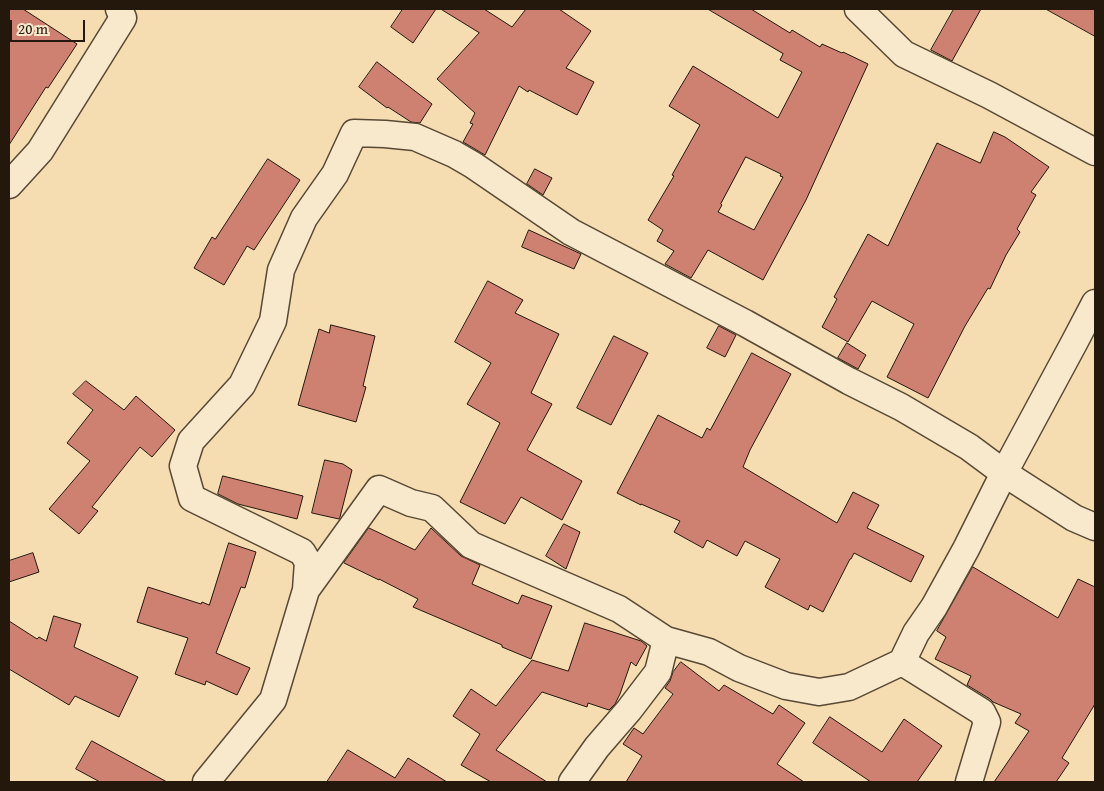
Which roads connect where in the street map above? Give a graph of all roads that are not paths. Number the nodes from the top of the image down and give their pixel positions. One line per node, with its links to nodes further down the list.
1 (120, 9): 4 (street)
2 (858, 9): 3 (street)
3 (1095, 152)
4 (9, 185)
5 (1095, 303): 6 (street)
6 (1004, 473): 7 (street); 8 (street); 10 (street)
7 (1095, 528)
8 (306, 590): 9 (street); 11 (street)
9 (666, 640): 10 (street); 12 (street)
10 (902, 662): 13 (street)
11 (206, 782)
12 (572, 782)
13 (969, 782)

